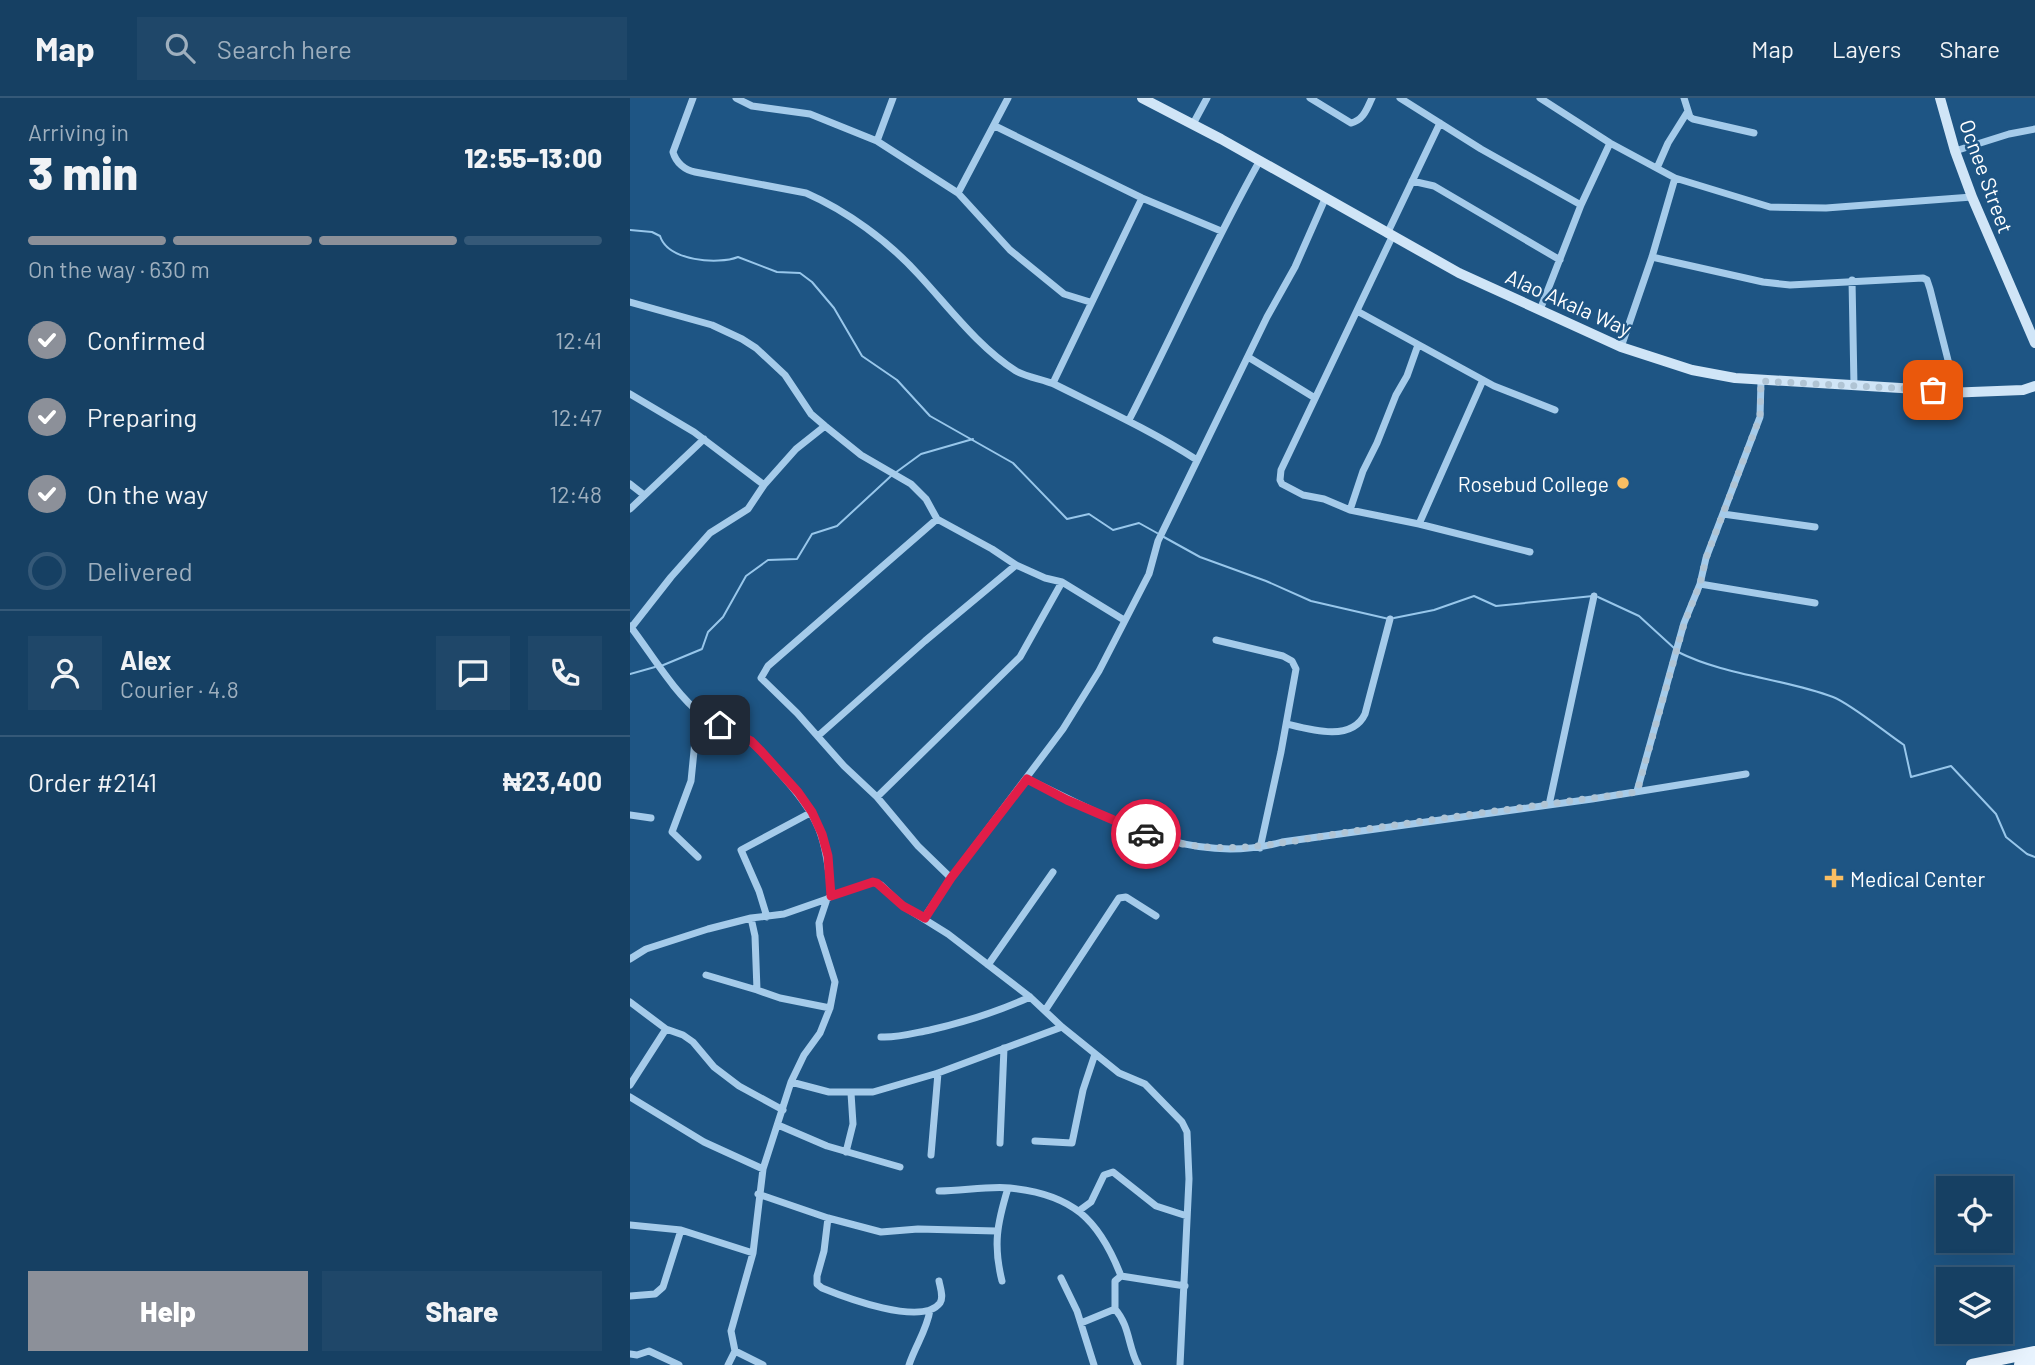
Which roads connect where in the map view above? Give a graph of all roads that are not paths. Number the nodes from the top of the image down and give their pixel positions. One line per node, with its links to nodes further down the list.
1 (693, 98): 48 (street)
2 (736, 98): 19 (street)
3 (893, 98): 19 (street)
4 (1008, 98): 16 (street)
5 (1142, 98): 15 (street, Alao Akala Way)
6 (1207, 98): 15 (street)
7 (1310, 98): 8 (street)
8 (1373, 98)
9 (1400, 98): 14 (street)
10 (1540, 98): 20 (street)
11 (1684, 98): 13 (street)
12 (1940, 98): 21 (street, Ocnee Street)
13 (1688, 111): 18 (street); 23 (street)
14 (1440, 123): 25 (street); 30 (street)
15 (1193, 124): 22 (street, Alao Akala Way)
16 (995, 127): 26 (street); 28 (street)
17 (2035, 129): 21 (street)
18 (1754, 133)
19 (877, 141): 26 (street)
20 (1610, 143): 23 (street); 30 (street)
21 (1955, 151): 27 (street, Ocnee Street)
22 (1259, 162): 29 (street, Alao Akala Way); 31 (street)
23 (1657, 168): 24 (street)
24 (1675, 178): 27 (street); 33 (street)
25 (1412, 181): 32 (street); 34 (street)
26 (958, 193): 37 (street)
27 (1972, 197): 40 (street, Ocnee Street)
28 (1142, 198): 31 (street); 37 (street)
29 (1325, 199): 32 (street, Alao Akala Way); 44 (street)
30 (1581, 205): 34 (street)
31 (1221, 231): 57 (street)
32 (1390, 235): 38 (street, Alao Akala Way); 39 (street)
33 (1652, 257): 35 (street); 43 (street)
34 (1560, 260): 38 (street)
35 (1852, 280): 49 (street); 52 (street)
36 (630, 302): 56 (street)
37 (1090, 302): 48 (street)
38 (1540, 310): 43 (street, Alao Akala Way)
39 (1357, 311): 42 (street); 54 (street)
40 (2032, 326): 41 (street, Ocnee Street)
41 (2035, 343)
42 (1418, 345): 46 (street); 66 (street)
43 (1621, 347): 47 (street, Alao Akala Way)
44 (1248, 357): 54 (street); 61 (street)
45 (2035, 377): 51 (street)
46 (1483, 380): 55 (street); 69 (street)
47 (1761, 381): 49 (street, Alao Akala Way); 67 (street)
48 (1053, 383): 57 (street)
49 (1854, 386): 52 (street, Alao Akala Way)
50 (2035, 386): 51 (street, Alao Akala Way)
51 (2023, 390): 52 (street, Alao Akala Way)
52 (1947, 393)
53 (630, 394): 60 (street)
54 (1315, 398): 66 (street)
55 (1555, 410)
56 (811, 414): 58 (street); 59 (street)
57 (1129, 420): 61 (street)
58 (825, 426): 59 (street); 68 (street)
59 (812, 435): 63 (street)
60 (703, 438): 63 (street); 64 (street)
61 (1197, 460): 78 (street)
62 (630, 484): 64 (street)
63 (764, 485): 79 (street)
64 (644, 495): 65 (street)
65 (630, 509)
66 (1350, 510): 69 (street)
67 (1723, 514): 70 (street); 74 (street)
68 (937, 519): 72 (street); 83 (street)
69 (1419, 524): 71 (street)
70 (1815, 527)
71 (1530, 552)
72 (1016, 565): 73 (street); 83 (street)
73 (1062, 582): 78 (street); 87 (street)
74 (1700, 584): 76 (street); 86 (street)
75 (1594, 596): 88 (street)
76 (1815, 603)
77 (1390, 619): 82 (street)
78 (1124, 620): 85 (street)
79 (631, 627): 81 (street)
80 (1216, 640): 82 (street)
81 (701, 714): 89 (street); 93 (street)
82 (1287, 724): 92 (street)
83 (818, 736): 87 (street)
84 (1746, 774): 86 (street)
85 (1027, 779): 92 (street); 95 (street)
86 (1637, 792): 88 (street)
87 (877, 797): 95 (street)
88 (1549, 804): 92 (street)
89 (812, 812): 96 (street); 97 (street)
90 (630, 815): 91 (street)
91 (651, 818)
92 (1259, 848)
93 (698, 857)
94 (1053, 872): 102 (street)
95 (951, 878): 100 (street)
96 (829, 897): 97 (street); 100 (street); 107 (street)
97 (767, 916): 99 (street)
98 (1156, 916): 108 (street)
99 (751, 918): 101 (street); 104 (street)
100 (925, 918): 102 (street)
101 (630, 959)
102 (988, 965): 105 (street)
103 (706, 975): 104 (street)
104 (757, 990): 107 (street)
105 (1030, 997): 108 (street); 111 (street)
106 (630, 1002): 110 (street)
107 (830, 1008): 115 (street)
108 (1046, 1009): 109 (street)
109 (1062, 1027): 112 (street); 113 (street)
110 (666, 1029): 116 (street); 119 (street)
111 (881, 1037)
112 (1004, 1048): 114 (street); 122 (street)
113 (1095, 1054): 121 (street); 131 (street)
114 (938, 1073): 117 (street); 124 (street)
115 (791, 1082): 117 (street); 119 (street)
116 (630, 1085)
117 (851, 1093): 123 (street)
118 (630, 1097): 126 (street)
119 (783, 1110): 120 (street)
120 (778, 1125): 123 (street); 126 (street)
121 (1035, 1141)
122 (1000, 1143)
123 (846, 1152): 125 (street)
124 (931, 1155)
125 (900, 1167)
126 (763, 1169): 129 (street)
127 (1008, 1188): 128 (street); 130 (street); 135 (street)
128 (939, 1191)
129 (758, 1194): 132 (street); 136 (street)
130 (1080, 1210): 131 (street); 137 (street)
131 (1187, 1216): 141 (street)
132 (828, 1218): 135 (street); 144 (street)
133 (630, 1225): 134 (street)
134 (681, 1230): 136 (street); 142 (street)
135 (996, 1231): 140 (street)
136 (753, 1253): 146 (street)
137 (1121, 1276): 141 (street); 143 (street)
138 (1061, 1278): 145 (street)
139 (939, 1281): 144 (street)
140 (1002, 1281)
141 (1185, 1286): 156 (street)
142 (630, 1296)
143 (1115, 1309): 145 (street); 155 (street)
144 (930, 1310): 153 (street)
145 (1081, 1323): 154 (street)
146 (735, 1351): 151 (street); 152 (street)
147 (2035, 1352): 157 (main road)
148 (630, 1354): 150 (street)
149 (2035, 1362): 158 (main road)
150 (679, 1365)
151 (728, 1365)
152 (763, 1365)
153 (909, 1365)
154 (1094, 1365)
155 (1138, 1365)
156 (1180, 1365)
157 (1972, 1365)
158 (2020, 1365)

